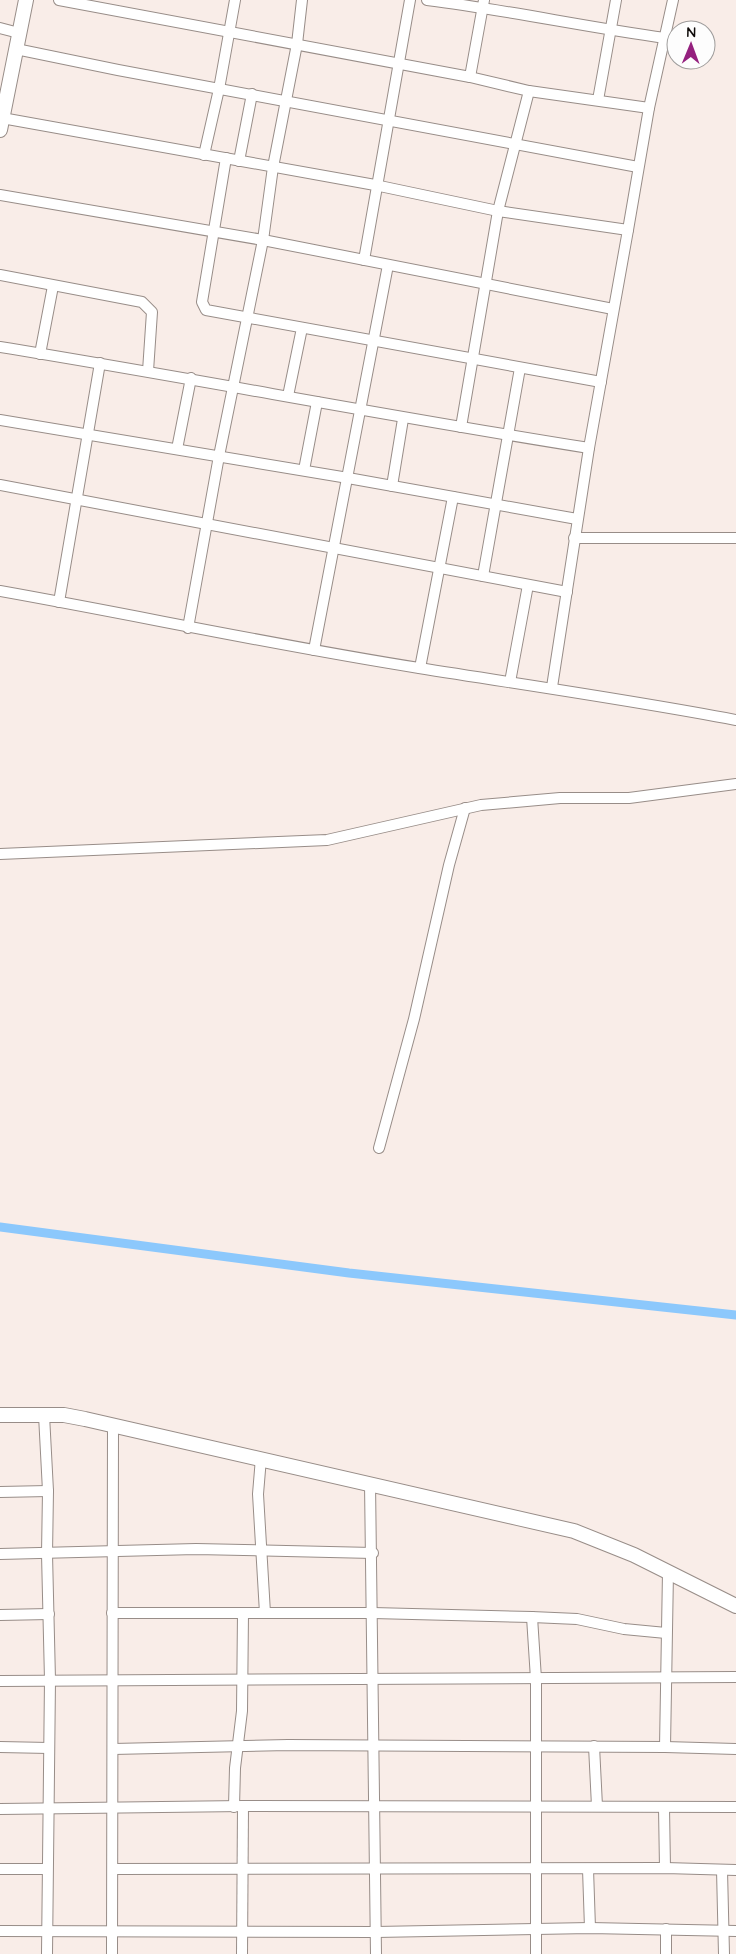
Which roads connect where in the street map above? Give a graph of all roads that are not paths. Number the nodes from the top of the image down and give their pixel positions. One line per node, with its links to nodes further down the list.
1 (26, 0): 13 (main road)
2 (59, 0): 11 (street)
3 (235, 0): 11 (street)
4 (302, 0): 15 (street)
5 (410, 0): 17 (street)
6 (427, 0): 9 (street)
7 (616, 0): 12 (street)
8 (673, 0): 14 (street)
9 (483, 3): 12 (street); 18 (street)
10 (0, 28): 13 (street)
11 (229, 31): 15 (street); 20 (street)
12 (610, 31): 14 (street); 24 (street)
13 (19, 33): 16 (main road)
14 (665, 38): 25 (street)
15 (297, 44): 17 (street); 23 (street)
16 (16, 49): 19 (main road); 20 (street)
17 (400, 65): 18 (street); 26 (street)
18 (470, 78): 21 (street)
19 (5, 84): 27 (main road)
20 (219, 88): 22 (street); 29 (street)
21 (529, 90): 24 (street); 28 (street)
22 (252, 94): 23 (street); 31 (street)
23 (287, 100): 26 (street); 33 (street)
24 (598, 100): 25 (street)
25 (649, 108): 32 (street)
26 (390, 121): 28 (street); 34 (street)
27 (1, 124): 29 (street)
28 (514, 144): 32 (street); 36 (street)
29 (204, 154): 30 (street)
30 (226, 158): 31 (street); 38 (street)
31 (239, 161): 33 (street)
32 (638, 166): 37 (street)
33 (273, 167): 34 (street); 39 (street)
34 (376, 185): 36 (street); 40 (street)
35 (0, 195): 38 (street)
36 (498, 211): 37 (street); 43 (street)
37 (628, 230): 45 (street)
38 (214, 231): 39 (street); 46 (street)
39 (263, 240): 40 (street); 46 (street)
40 (364, 260): 41 (street)
41 (388, 265): 43 (street); 48 (street)
42 (0, 275): 44 (street)
43 (486, 284): 45 (street); 51 (street)
44 (53, 286): 50 (street); 54 (street)
45 (613, 308): 56 (street)
46 (247, 318): 47 (street); 57 (street)
47 (302, 328): 48 (street); 58 (street)
48 (373, 341): 51 (street); 60 (street)
49 (0, 347): 50 (street)
50 (40, 354): 52 (street)
51 (474, 358): 53 (street); 63 (street)
52 (100, 363): 54 (street); 64 (street)
53 (520, 368): 56 (street); 65 (street)
54 (148, 371): 55 (street)
55 (191, 378): 57 (street); 67 (street)
56 (601, 382): 66 (street)
57 (233, 385): 58 (street); 68 (street)
58 (288, 396): 59 (street)
59 (317, 402): 60 (street); 69 (street)
60 (358, 410): 61 (street); 70 (street)
61 (403, 418): 63 (street); 72 (street)
62 (0, 420): 64 (street)
63 (461, 428): 65 (street)
64 (89, 435): 67 (street); 74 (street)
65 (508, 436): 66 (street); 75 (street)
66 (589, 448): 76 (street)
67 (178, 449): 68 (street)
68 (219, 456): 69 (street); 77 (street)
69 (304, 470): 70 (street)
70 (348, 478): 72 (street); 80 (street)
71 (0, 485): 74 (street)
72 (392, 486): 73 (street)
73 (453, 497): 75 (street); 81 (street)
74 (77, 499): 77 (street); 86 (street)
75 (495, 505): 76 (street); 82 (street)
76 (577, 520): 78 (street)
77 (206, 525): 80 (street); 87 (street)
78 (574, 538): 79 (street); 85 (street)
79 (736, 538)
80 (334, 548): 81 (street); 88 (street)
81 (439, 569): 82 (street); 89 (street)
82 (483, 576): 83 (street)
83 (528, 585): 85 (street); 90 (street)
84 (0, 591): 86 (street)
85 (567, 592): 91 (street)
86 (59, 602): 87 (street)
87 (188, 628): 88 (street)
88 (314, 650): 89 (street)
89 (420, 668): 90 (street)
90 (510, 682): 91 (street)
91 (552, 688): 92 (street)
92 (736, 720)
93 (736, 784): 94 (street)
94 (465, 808): 95 (street); 96 (street)
95 (0, 854)
96 (379, 1148)
97 (0, 1415): 98 (main road)
98 (44, 1415): 99 (main road); 102 (street)
99 (113, 1425): 100 (main road); 105 (street)
100 (261, 1458): 101 (main road); 104 (street)
101 (370, 1484): 106 (street); 109 (main road)
102 (48, 1491): 103 (street); 108 (street)
103 (0, 1492)
104 (261, 1551): 105 (street); 106 (street); 115 (street)
105 (112, 1552): 108 (street); 111 (street)
106 (373, 1553): 113 (street)
107 (0, 1554): 108 (street)
108 (47, 1554): 114 (street)
109 (668, 1572): 110 (main road); 118 (street)
110 (736, 1606)
111 (112, 1613): 112 (street); 123 (street)
112 (243, 1613): 115 (street); 124 (street)
113 (372, 1613): 115 (street); 117 (street); 125 (street)
114 (49, 1614): 116 (street); 122 (street)
115 (265, 1614)
116 (0, 1615)
117 (532, 1616): 118 (street); 121 (street)
118 (666, 1633): 119 (street)
119 (666, 1677): 120 (street); 121 (street); 129 (street)
120 (736, 1677)
121 (536, 1679): 125 (street); 132 (street)
122 (50, 1680): 123 (street); 126 (street); 133 (street)
123 (114, 1680): 124 (street); 134 (street)
124 (242, 1680): 125 (street); 131 (street)
125 (374, 1680): 127 (street)
126 (0, 1681)
127 (373, 1746): 131 (street); 132 (street); 138 (street)
128 (594, 1746): 129 (street); 132 (street); 136 (street)
129 (665, 1746): 135 (street)
130 (0, 1747): 133 (street)
131 (238, 1747): 134 (street); 137 (street)
132 (535, 1747): 139 (street)
133 (49, 1748): 143 (street)
134 (113, 1749): 144 (street)
135 (736, 1749)
136 (597, 1806): 139 (street); 141 (street)
137 (239, 1807): 138 (street); 144 (street); 150 (street)
138 (375, 1807): 139 (street); 145 (street)
139 (535, 1807): 151 (street)
140 (736, 1807): 141 (street)
141 (664, 1808): 146 (street)
142 (0, 1809): 143 (street)
143 (48, 1809): 144 (street); 148 (street)
144 (112, 1809): 149 (street)
145 (374, 1868): 150 (street); 151 (street); 164 (street)
146 (665, 1868): 152 (street); 153 (street)
147 (0, 1869): 148 (street)
148 (46, 1869): 158 (street)
149 (113, 1869): 150 (street); 159 (street)
150 (243, 1869): 160 (street)
151 (536, 1869): 152 (street); 157 (street)
152 (588, 1869): 155 (street)
153 (722, 1870): 154 (street); 161 (street)
154 (736, 1870)
155 (590, 1928): 156 (street); 157 (street)
156 (666, 1929): 161 (street); 170 (street)
157 (536, 1930): 164 (street); 169 (street)
158 (46, 1931): 159 (street); 163 (street); 165 (street)
159 (112, 1931): 160 (street); 166 (street)
160 (241, 1931): 164 (street); 167 (street)
161 (725, 1931): 162 (street); 171 (street)
162 (736, 1931)
163 (0, 1932)
164 (376, 1932): 168 (street)
165 (47, 1954)
166 (112, 1954)
167 (242, 1954)
168 (376, 1954)
169 (536, 1954)
170 (666, 1954)
171 (724, 1954)

